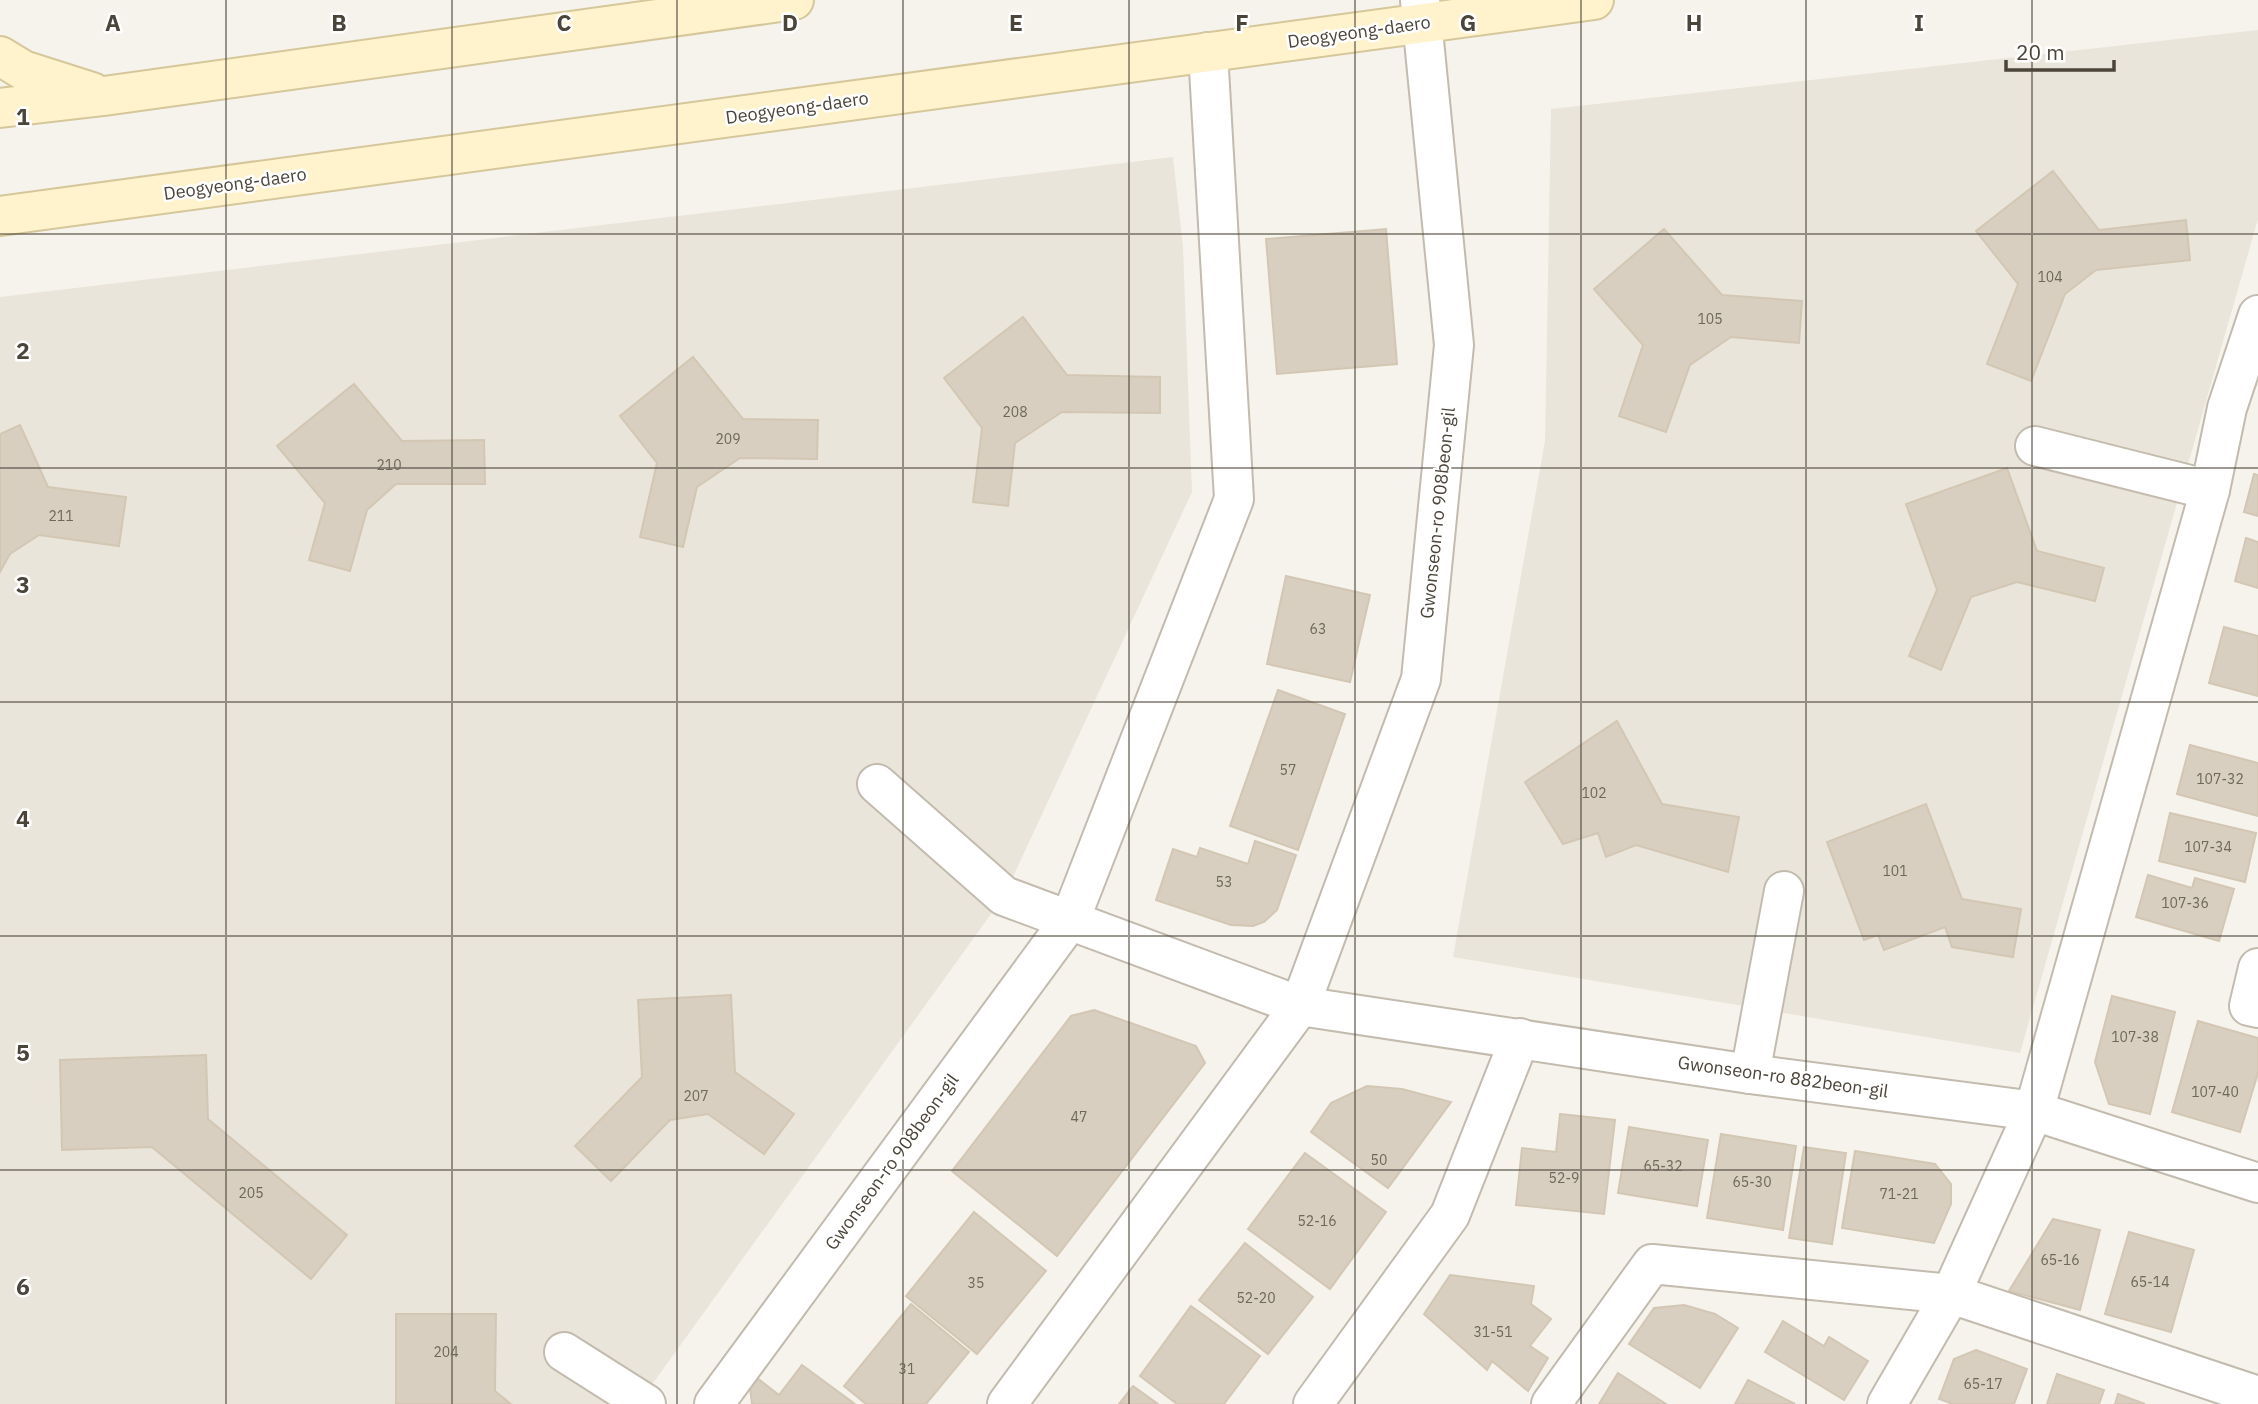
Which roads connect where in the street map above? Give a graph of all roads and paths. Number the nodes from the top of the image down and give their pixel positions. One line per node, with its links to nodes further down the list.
1 (794, 0): 6 (main road)
2 (1594, 0): 3 (main road, Deogyeong-daero)
3 (1422, 12): 4 (main road, Deogyeong-daero); 17 (street, Gwonseon-ro 908beon-gil)
4 (1209, 52): 8 (main road, Deogyeong-daero); 15 (street, Gwonseon-ro 908beon-gil)
5 (0, 56): 6 (main road)
6 (104, 96): 7 (main road)
7 (0, 108)
8 (0, 216)
9 (2258, 315): 10 (street)
10 (2243, 410): 12 (street)
11 (2035, 446): 12 (street)
12 (2210, 490): 21 (street)
13 (877, 784): 15 (street)
14 (1784, 891): 20 (street)
15 (1070, 920): 17 (street); 27 (street, Gwonseon-ro 908beon-gil)
16 (2258, 968): 18 (street)
17 (1300, 1006): 19 (street, Gwonseon-ro 882beon-gil); 28 (street, Gwonseon-ro 908beon-gil)
18 (2258, 1008)
19 (1520, 1038): 20 (street, Gwonseon-ro 882beon-gil); 29 (street)
20 (1750, 1074): 21 (street, Gwonseon-ro 882beon-gil)
21 (2034, 1111): 22 (street, Gwonseon-ro 882beon-gil); 23 (street)
22 (2258, 1183)
23 (1951, 1294): 25 (street); 30 (street); 31 (street)
24 (564, 1352): 26 (street)
25 (2258, 1396)
26 (646, 1404)
27 (714, 1404)
28 (1007, 1404)
29 (1313, 1404)
30 (1552, 1404)
31 (1887, 1404)

